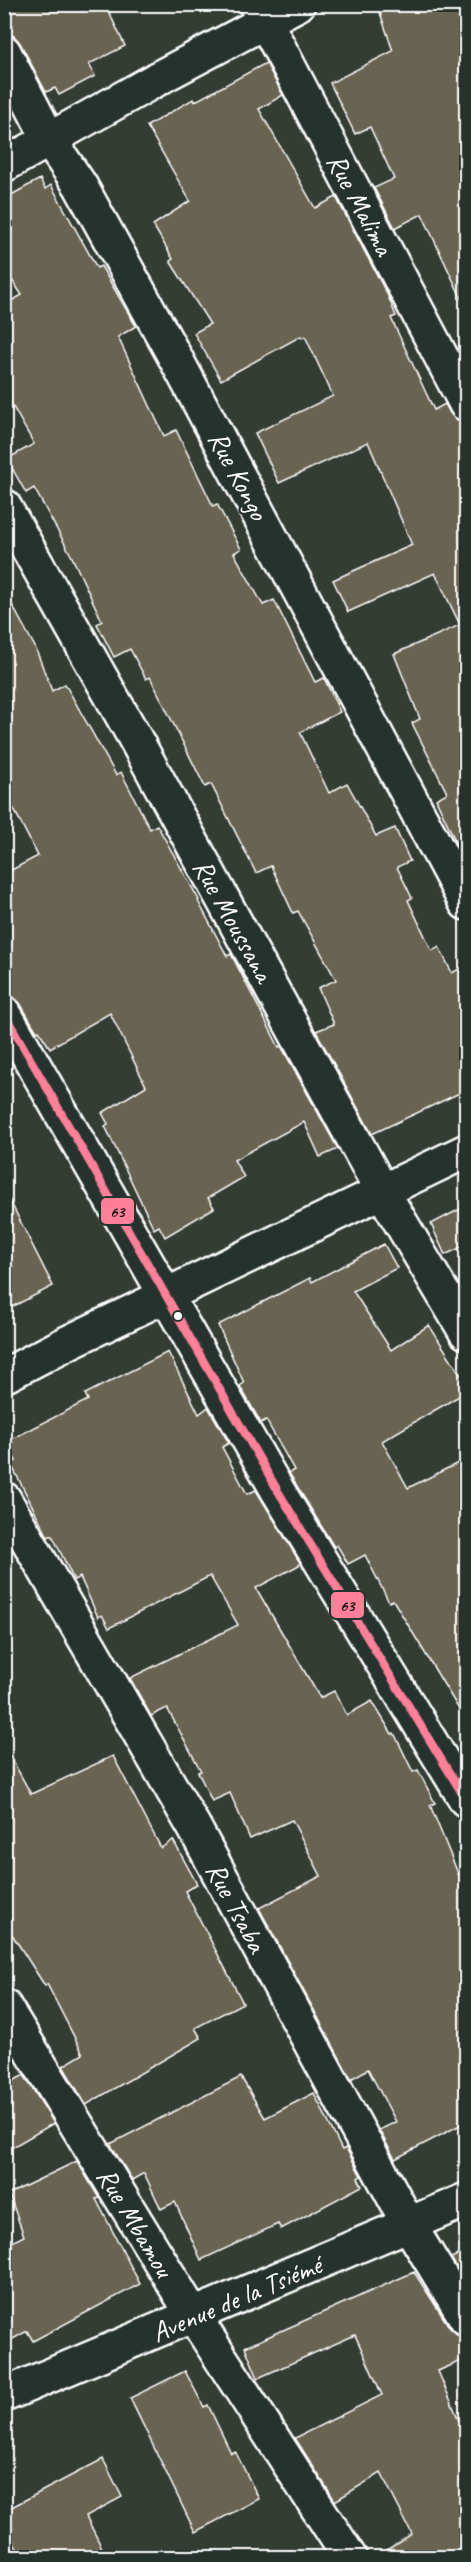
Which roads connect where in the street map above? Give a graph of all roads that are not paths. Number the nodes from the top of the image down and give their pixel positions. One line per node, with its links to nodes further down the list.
1 (298, 4): 2 (street)
2 (261, 13): 4 (street); 6 (street, Rue Malima)
3 (4, 52): 4 (street, Rue Kongo)
4 (50, 141): 5 (street); 8 (street, Rue Kongo)
5 (4, 165)
6 (466, 404)
7 (4, 506): 11 (street, Rue Moussana)
8 (466, 903)
9 (4, 1013): 12 (street)
10 (466, 1151): 11 (street)
11 (382, 1191): 12 (street); 13 (street, Rue Moussana)
12 (165, 1296): 14 (street); 16 (street)
13 (466, 1332)
14 (4, 1376)
15 (4, 1499): 19 (street, Rue Tsaba)
16 (466, 1800)
17 (4, 2006): 20 (street, Rue Mbamou)
18 (466, 2200): 19 (street, Avenue de la Tsiémé)
19 (409, 2225): 20 (street, Avenue de la Tsiémé); 21 (street, Rue Tsaba)
20 (193, 2316): 22 (street, Avenue de la Tsiémé); 23 (street, Rue Mbamou)
21 (466, 2318)
22 (4, 2395)
23 (350, 2558)

